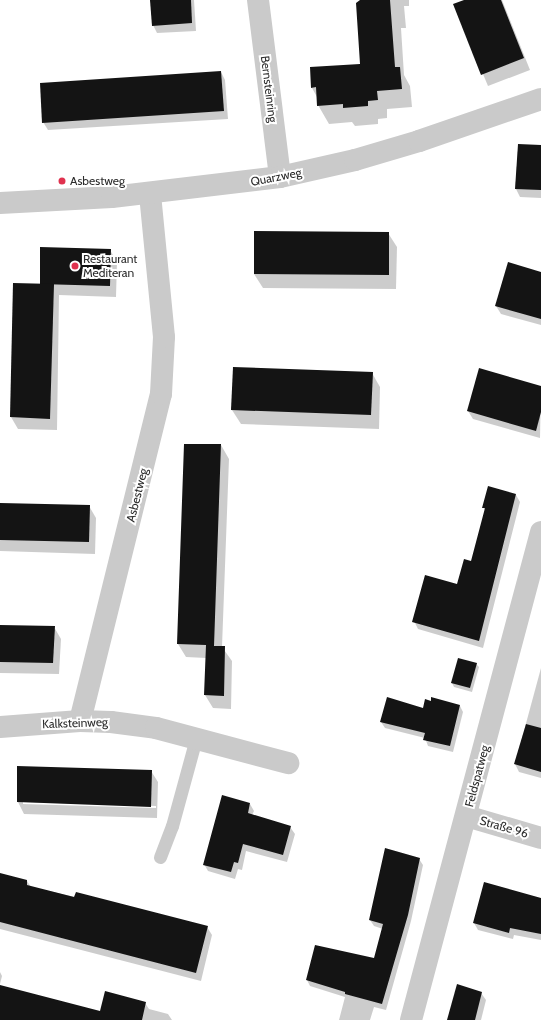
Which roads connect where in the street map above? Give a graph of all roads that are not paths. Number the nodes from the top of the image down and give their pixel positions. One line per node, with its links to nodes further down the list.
1 (258, 0): 3 (street, Bernsteinring)
2 (541, 99): 3 (street, Quarzweg)
3 (280, 177): 4 (street, Quarzweg)
4 (150, 194): 5 (street, Quarzweg); 7 (street, Asbestweg)
5 (0, 203)
6 (541, 532): 11 (street, Feldspatweg)
7 (80, 721): 8 (street, Kalksteinweg); 9 (street, Kalksteinweg)
8 (0, 727)
9 (196, 738): 10 (street, Kalksteinweg); 13 (lane)
10 (288, 763)
11 (466, 816): 12 (street, Straße 96); 14 (street, Feldspatweg)
12 (541, 838)
13 (160, 858)
14 (411, 1020)

